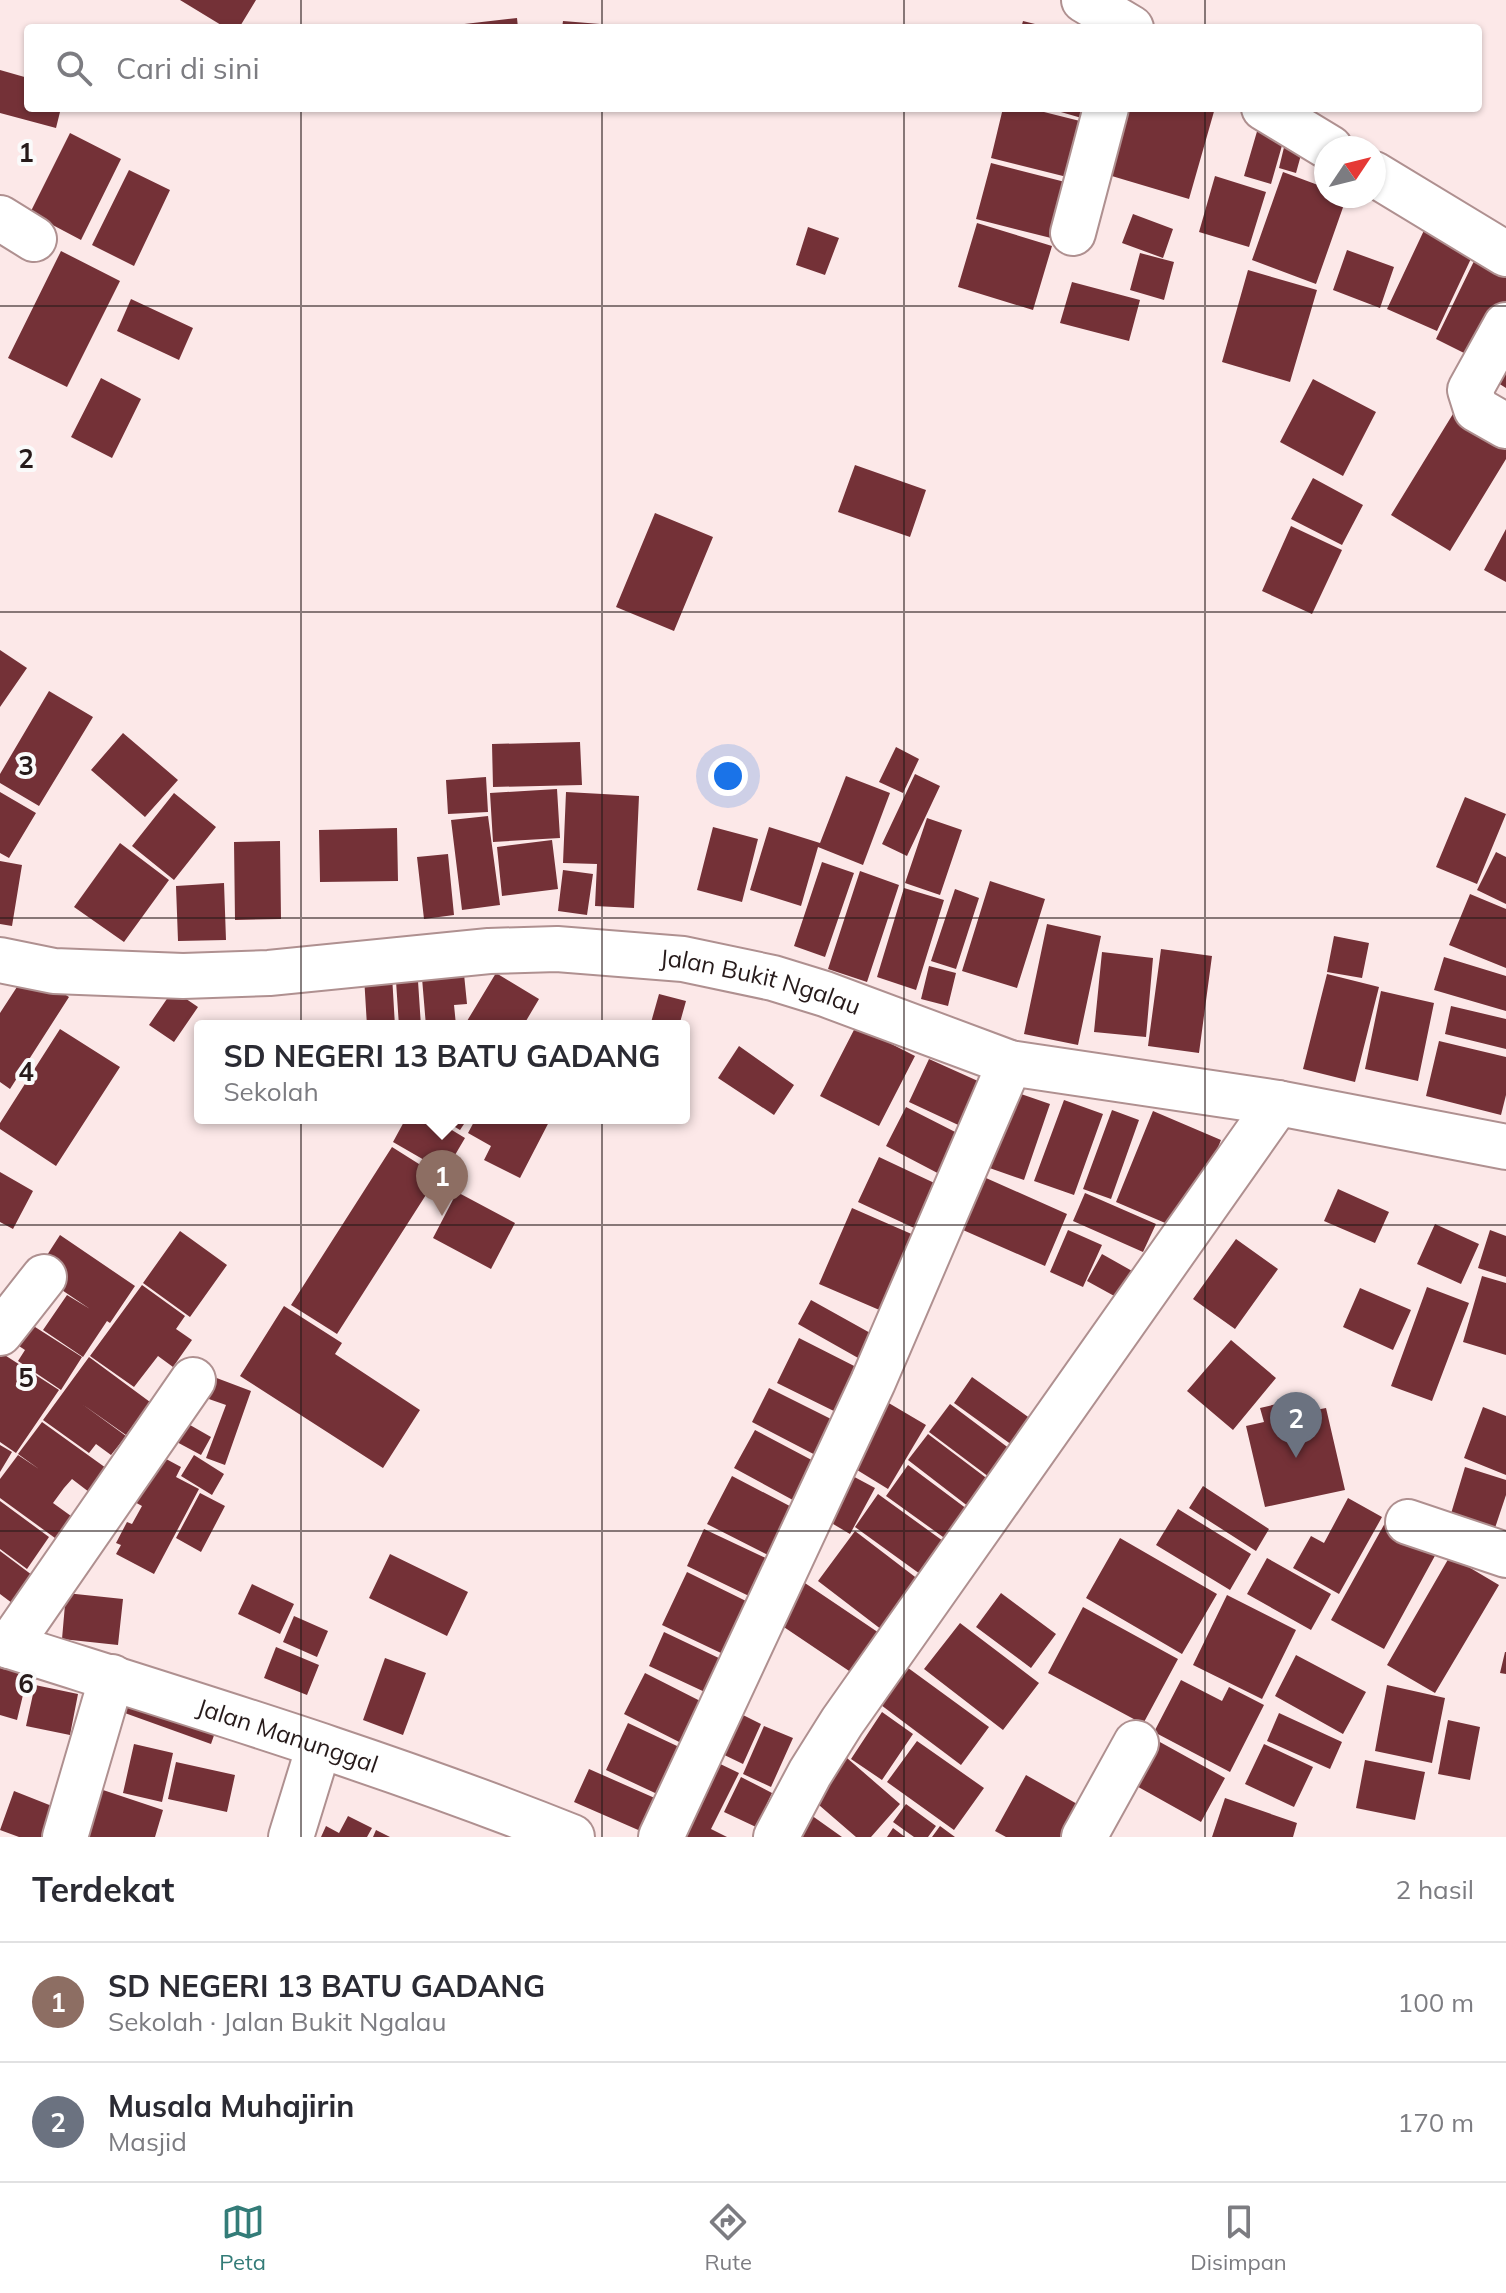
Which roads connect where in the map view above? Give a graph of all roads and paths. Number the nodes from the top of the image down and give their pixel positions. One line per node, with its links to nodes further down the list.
1 (1084, 0): 2 (street)
2 (1123, 24)
3 (1105, 112): 7 (street)
4 (1271, 112): 5 (street)
5 (1314, 138)
6 (1386, 181): 8 (street)
7 (1073, 233)
8 (1506, 254)
9 (1506, 325): 10 (street)
10 (1506, 426)
11 (0, 960): 12 (street, Jalan Bukit Ngalau)
12 (1010, 1063): 13 (street, Jalan Bukit Ngalau); 28 (street)
13 (1278, 1103): 14 (street, Jalan Bukit Ngalau); 29 (street)
14 (1506, 1147)
15 (44, 1277): 16 (street)
16 (0, 1333)
17 (193, 1380): 20 (street)
18 (1408, 1522): 19 (street)
19 (1506, 1555)
20 (4, 1644): 21 (street, Jalan Manunggal)
21 (112, 1677): 23 (street, Jalan Manunggal); 25 (street)
22 (1136, 1743): 30 (street)
23 (319, 1746): 24 (street, Jalan Manunggal); 26 (street)
24 (511, 1826): 27 (street, Jalan Manunggal)
25 (65, 1837)
26 (291, 1837)
27 (572, 1837)
28 (661, 1837)
29 (776, 1837)
30 (1084, 1837)

